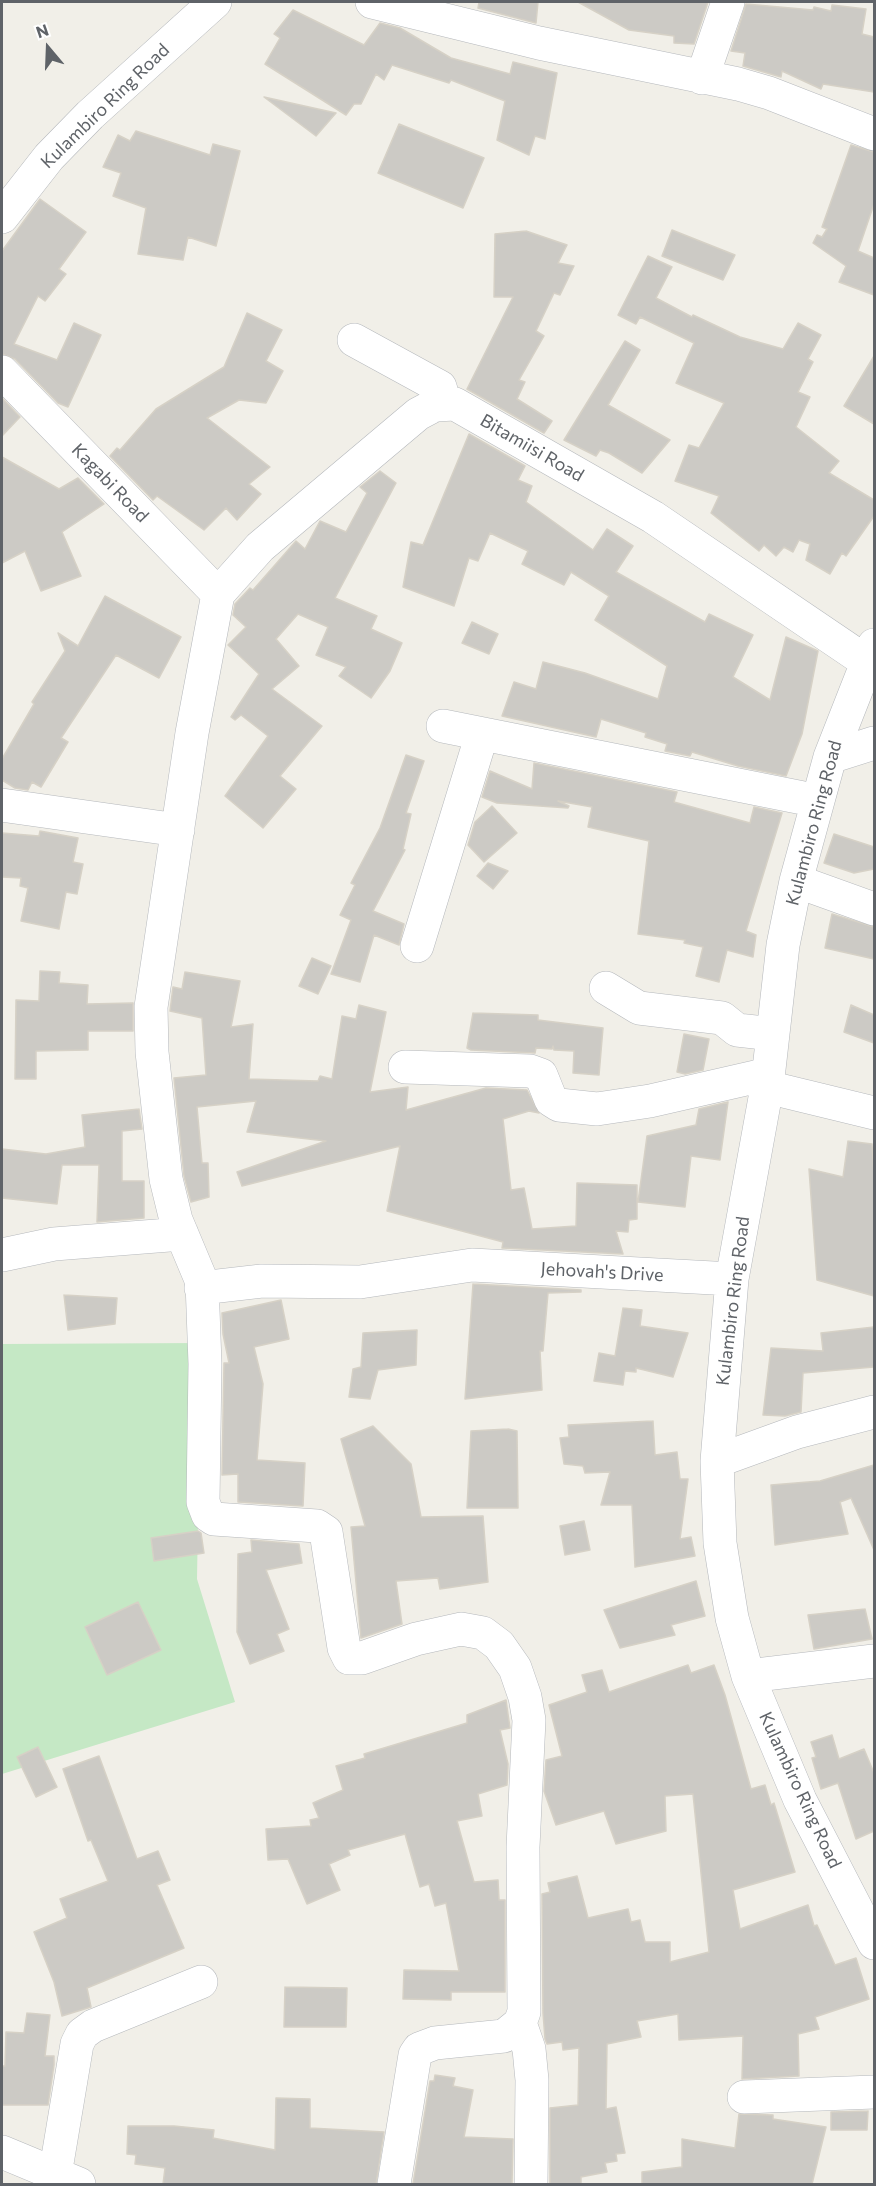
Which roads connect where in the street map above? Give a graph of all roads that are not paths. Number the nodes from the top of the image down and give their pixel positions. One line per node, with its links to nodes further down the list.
1 (215, 2): 6 (street, Kulambiro Ring Road)
2 (372, 2): 4 (street)
3 (728, 2): 4 (street)
4 (702, 78): 5 (street)
5 (874, 134)
6 (2, 217)
7 (354, 340): 9 (street)
8 (2, 372): 10 (street, Kagabi Road)
9 (445, 403): 10 (street); 11 (street, Bitamiisi Road)
10 (218, 594): 18 (street)
11 (871, 653): 15 (street, Kulambiro Ring Road)
12 (443, 726): 13 (street)
13 (482, 734): 16 (street); 21 (street)
14 (874, 743): 15 (street)
15 (830, 757): 16 (street, Kulambiro Ring Road)
16 (818, 801): 19 (street, Kulambiro Ring Road)
17 (2, 805): 18 (street)
18 (178, 830): 27 (street)
19 (796, 881): 20 (street); 23 (street, Kulambiro Ring Road)
20 (874, 909)
21 (417, 946)
22 (606, 988): 23 (street)
23 (773, 1034): 25 (street, Kulambiro Ring Road)
24 (405, 1067): 25 (street)
25 (767, 1081): 26 (street); 29 (street, Kulambiro Ring Road)
26 (874, 1113)
27 (182, 1234): 28 (street); 30 (street)
28 (2, 1255)
29 (732, 1279): 30 (street, Jehovah's Drive); 32 (street, Kulambiro Ring Road)
30 (201, 1288): 37 (street)
31 (874, 1412): 32 (street)
32 (717, 1461): 34 (street, Kulambiro Ring Road)
33 (874, 1661): 34 (street)
34 (748, 1676): 35 (street, Kulambiro Ring Road)
35 (874, 1943)
36 (201, 1982): 41 (street)
37 (520, 2024): 42 (street); 43 (street)
38 (874, 2092): 39 (street)
39 (744, 2097)
40 (2, 2152): 41 (street)
41 (67, 2180)
42 (394, 2184)
43 (531, 2184)

